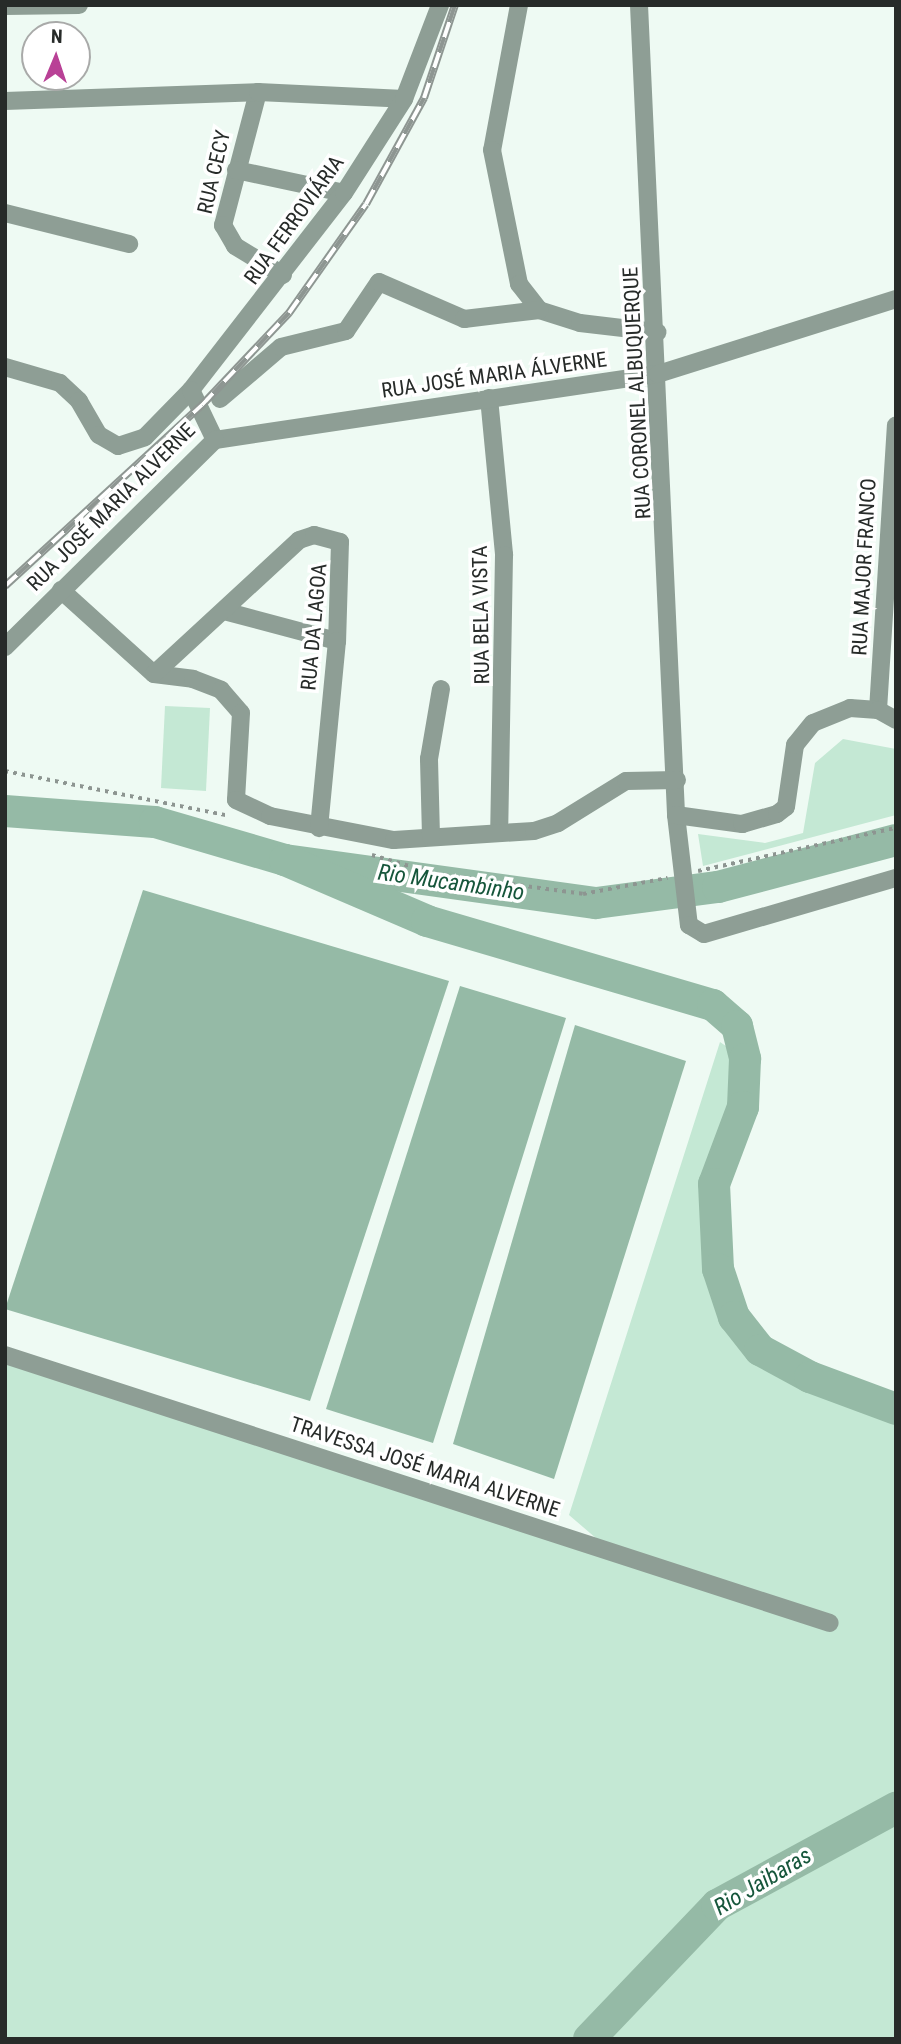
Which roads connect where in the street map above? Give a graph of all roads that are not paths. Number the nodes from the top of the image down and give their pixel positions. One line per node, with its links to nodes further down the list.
1 (79, 5): 5 (street)
2 (440, 5): 7 (street, RUA FERROVIÁRIA)
3 (519, 5): 15 (street)
4 (639, 5): 16 (street, RUA CORONEL ALBUQUERQUE)
5 (5, 6)
6 (258, 92): 7 (street); 8 (street); 9 (street, RUA CECY)
7 (404, 99): 10 (street, RUA FERROVIÁRIA)
8 (5, 101)
9 (236, 170): 10 (street); 13 (street, RUA CECY)
10 (344, 194): 13 (street, RUA FERROVIÁRIA)
11 (5, 213): 12 (street)
12 (129, 244)
13 (282, 275): 19 (street, RUA FERROVIÁRIA)
14 (896, 299): 18 (street, RUA JOSÉ MARIA ÁLVERNE)
15 (539, 310): 16 (street); 20 (street)
16 (657, 331): 18 (street, RUA CORONEL ALBUQUERQUE)
17 (5, 367): 19 (street, RUA FERROVIÁRIA)
18 (659, 374): 21 (street, RUA JOSÉ MARIA ÁLVERNE); 32 (street, RUA CORONEL ALBUQUERQUE)
19 (191, 390): 23 (street, RUA JOSÉ MARIA ALVERNE)
20 (220, 398)
21 (489, 398): 23 (street, RUA JOSÉ MARIA ÁLVERNE); 35 (street, RUA BELA VISTA)
22 (896, 426): 30 (street, RUA MAJOR FRANCO)
23 (215, 440): 24 (street, RUA JOSÉ MARIA ALVERNE)
24 (61, 590): 27 (street, RUA JOSÉ MARIA ALVERNE); 28 (street)
25 (224, 611): 26 (street); 26 (street, RUA DA LAGOA); 28 (street, RUA DA LAGOA)
26 (337, 641): 34 (street, RUA DA LAGOA)
27 (5, 647)
28 (154, 674): 34 (street)
29 (441, 690): 36 (street)
30 (878, 710): 31 (street); 33 (street)
31 (896, 720)
32 (677, 780): 33 (street, RUA CORONEL ALBUQUERQUE); 35 (street)
33 (676, 815): 37 (street, RUA CORONEL ALBUQUERQUE)
34 (319, 828): 36 (street)
35 (499, 831): 36 (street)
36 (430, 836)
37 (896, 878)
38 (5, 1354): 39 (street, TRAVESSA JOSÉ MARIA ALVERNE)
39 (830, 1623)

